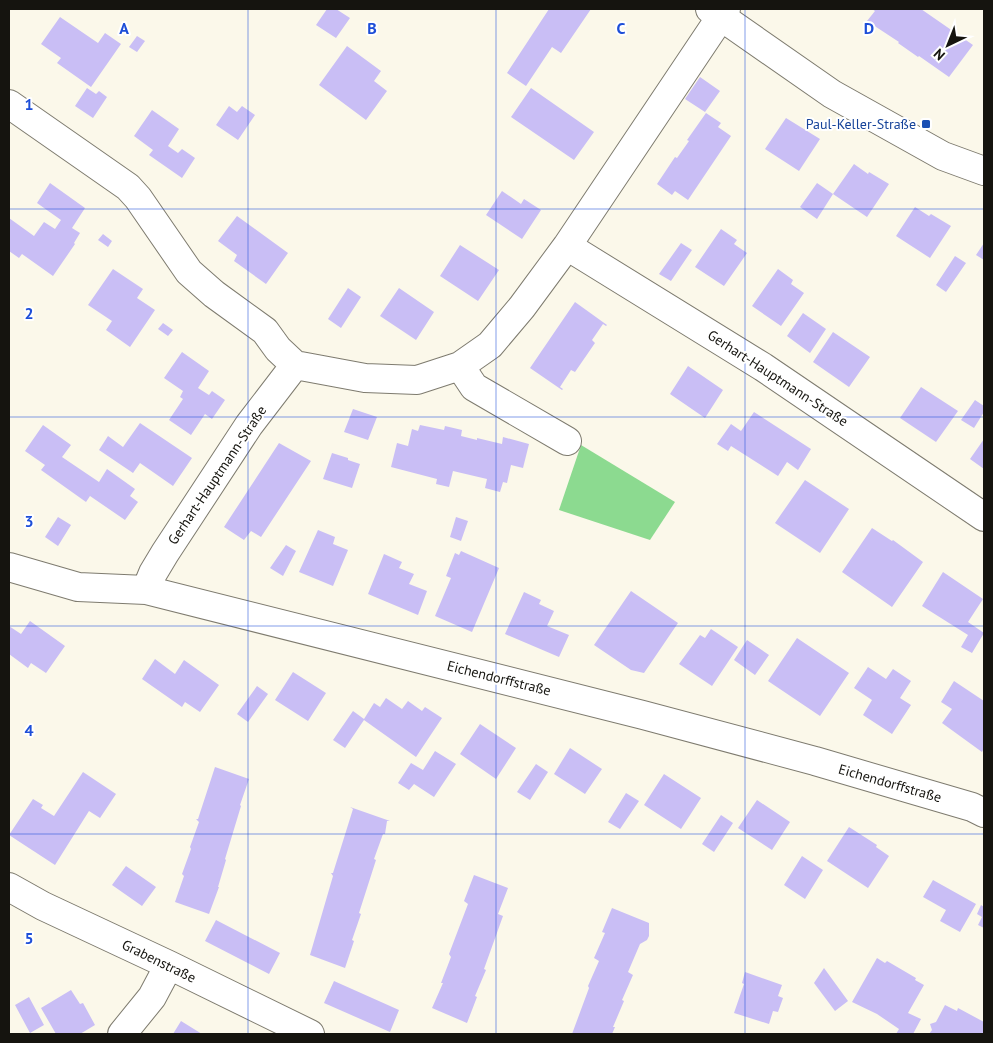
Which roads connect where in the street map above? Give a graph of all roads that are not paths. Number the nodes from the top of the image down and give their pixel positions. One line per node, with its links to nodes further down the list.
1 (719, 11): 3 (street); 4 (street)
2 (9, 104): 5 (street)
3 (984, 171)
4 (567, 246): 6 (street); 8 (street, Gerhart-Hauptmann-Straße)
5 (295, 365): 6 (street); 10 (street, Gerhart-Hauptmann-Straße)
6 (460, 366): 7 (street)
7 (567, 441)
8 (984, 516)
9 (9, 567): 10 (street, Eichendorffstraße)
10 (146, 590): 11 (street, Eichendorffstraße)
11 (984, 813)
12 (9, 888): 13 (street, Grabenstraße)
13 (169, 964): 14 (street); 15 (street, Grabenstraße)
14 (122, 1034)
15 (310, 1034)

